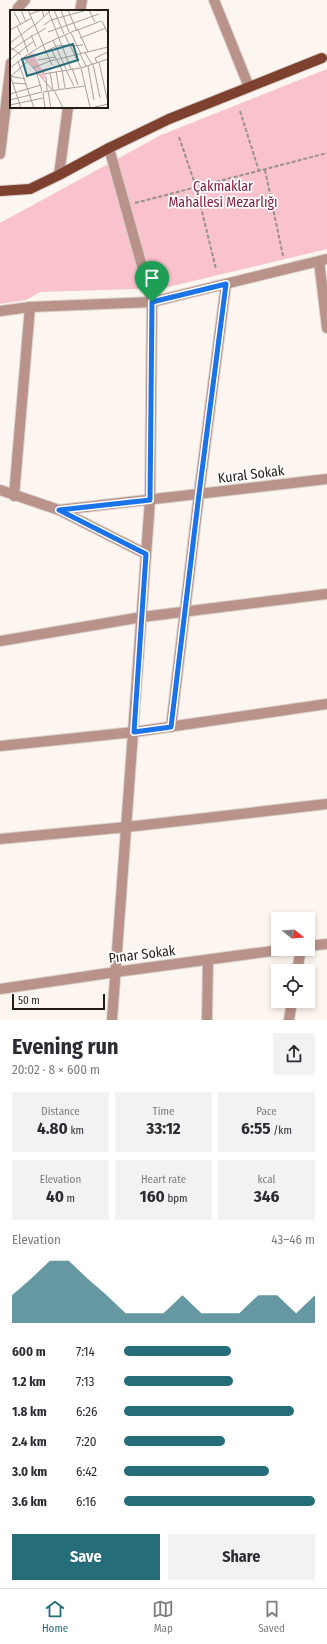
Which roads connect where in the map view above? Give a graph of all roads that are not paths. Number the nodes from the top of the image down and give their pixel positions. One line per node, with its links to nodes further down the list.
1 (25, 0): 4 (street)
2 (82, 0): 5 (street)
3 (214, 0): 8 (street)
4 (17, 10)
5 (80, 10)
6 (325, 57): 8 (main road)
7 (10, 71): 11 (street)
8 (249, 87): 10 (main road)
9 (68, 108): 12 (street)
10 (109, 148): 12 (main road); 16 (street)
11 (0, 154)
12 (59, 175): 13 (main road)
13 (0, 191)
14 (323, 260): 15 (street); 19 (street)
15 (226, 284): 16 (street); 22 (street)
16 (152, 302): 17 (street); 24 (street)
17 (30, 307): 18 (street); 23 (street)
18 (0, 311)
19 (327, 328)
20 (327, 479): 22 (street, Kural Sokak)
21 (0, 490): 23 (street)
22 (199, 494): 24 (street, Kural Sokak); 28 (street)
23 (14, 496): 25 (street)
24 (150, 500): 25 (street, Kural Sokak); 26 (street)
25 (59, 510): 26 (street)
26 (146, 554): 29 (street)
27 (327, 594): 28 (street)
28 (185, 611): 29 (street); 32 (street)
29 (142, 617): 30 (street); 33 (street)
30 (0, 641)
31 (327, 704): 32 (street)
32 (171, 727): 33 (street)
33 (134, 732): 34 (street); 36 (street)
34 (0, 746)
35 (327, 804): 36 (street)
36 (126, 827): 37 (street); 42 (street)
37 (0, 839)
38 (327, 944): 39 (street)
39 (315, 945)
40 (271, 951): 41 (street, Pınar Sokak)
41 (208, 960): 42 (street, Pınar Sokak); 46 (street)
42 (116, 972): 43 (street, Pınar Sokak); 45 (street)
43 (0, 989)
44 (291, 1008): 47 (street)
45 (112, 1020)
46 (207, 1020)
47 (289, 1020)

